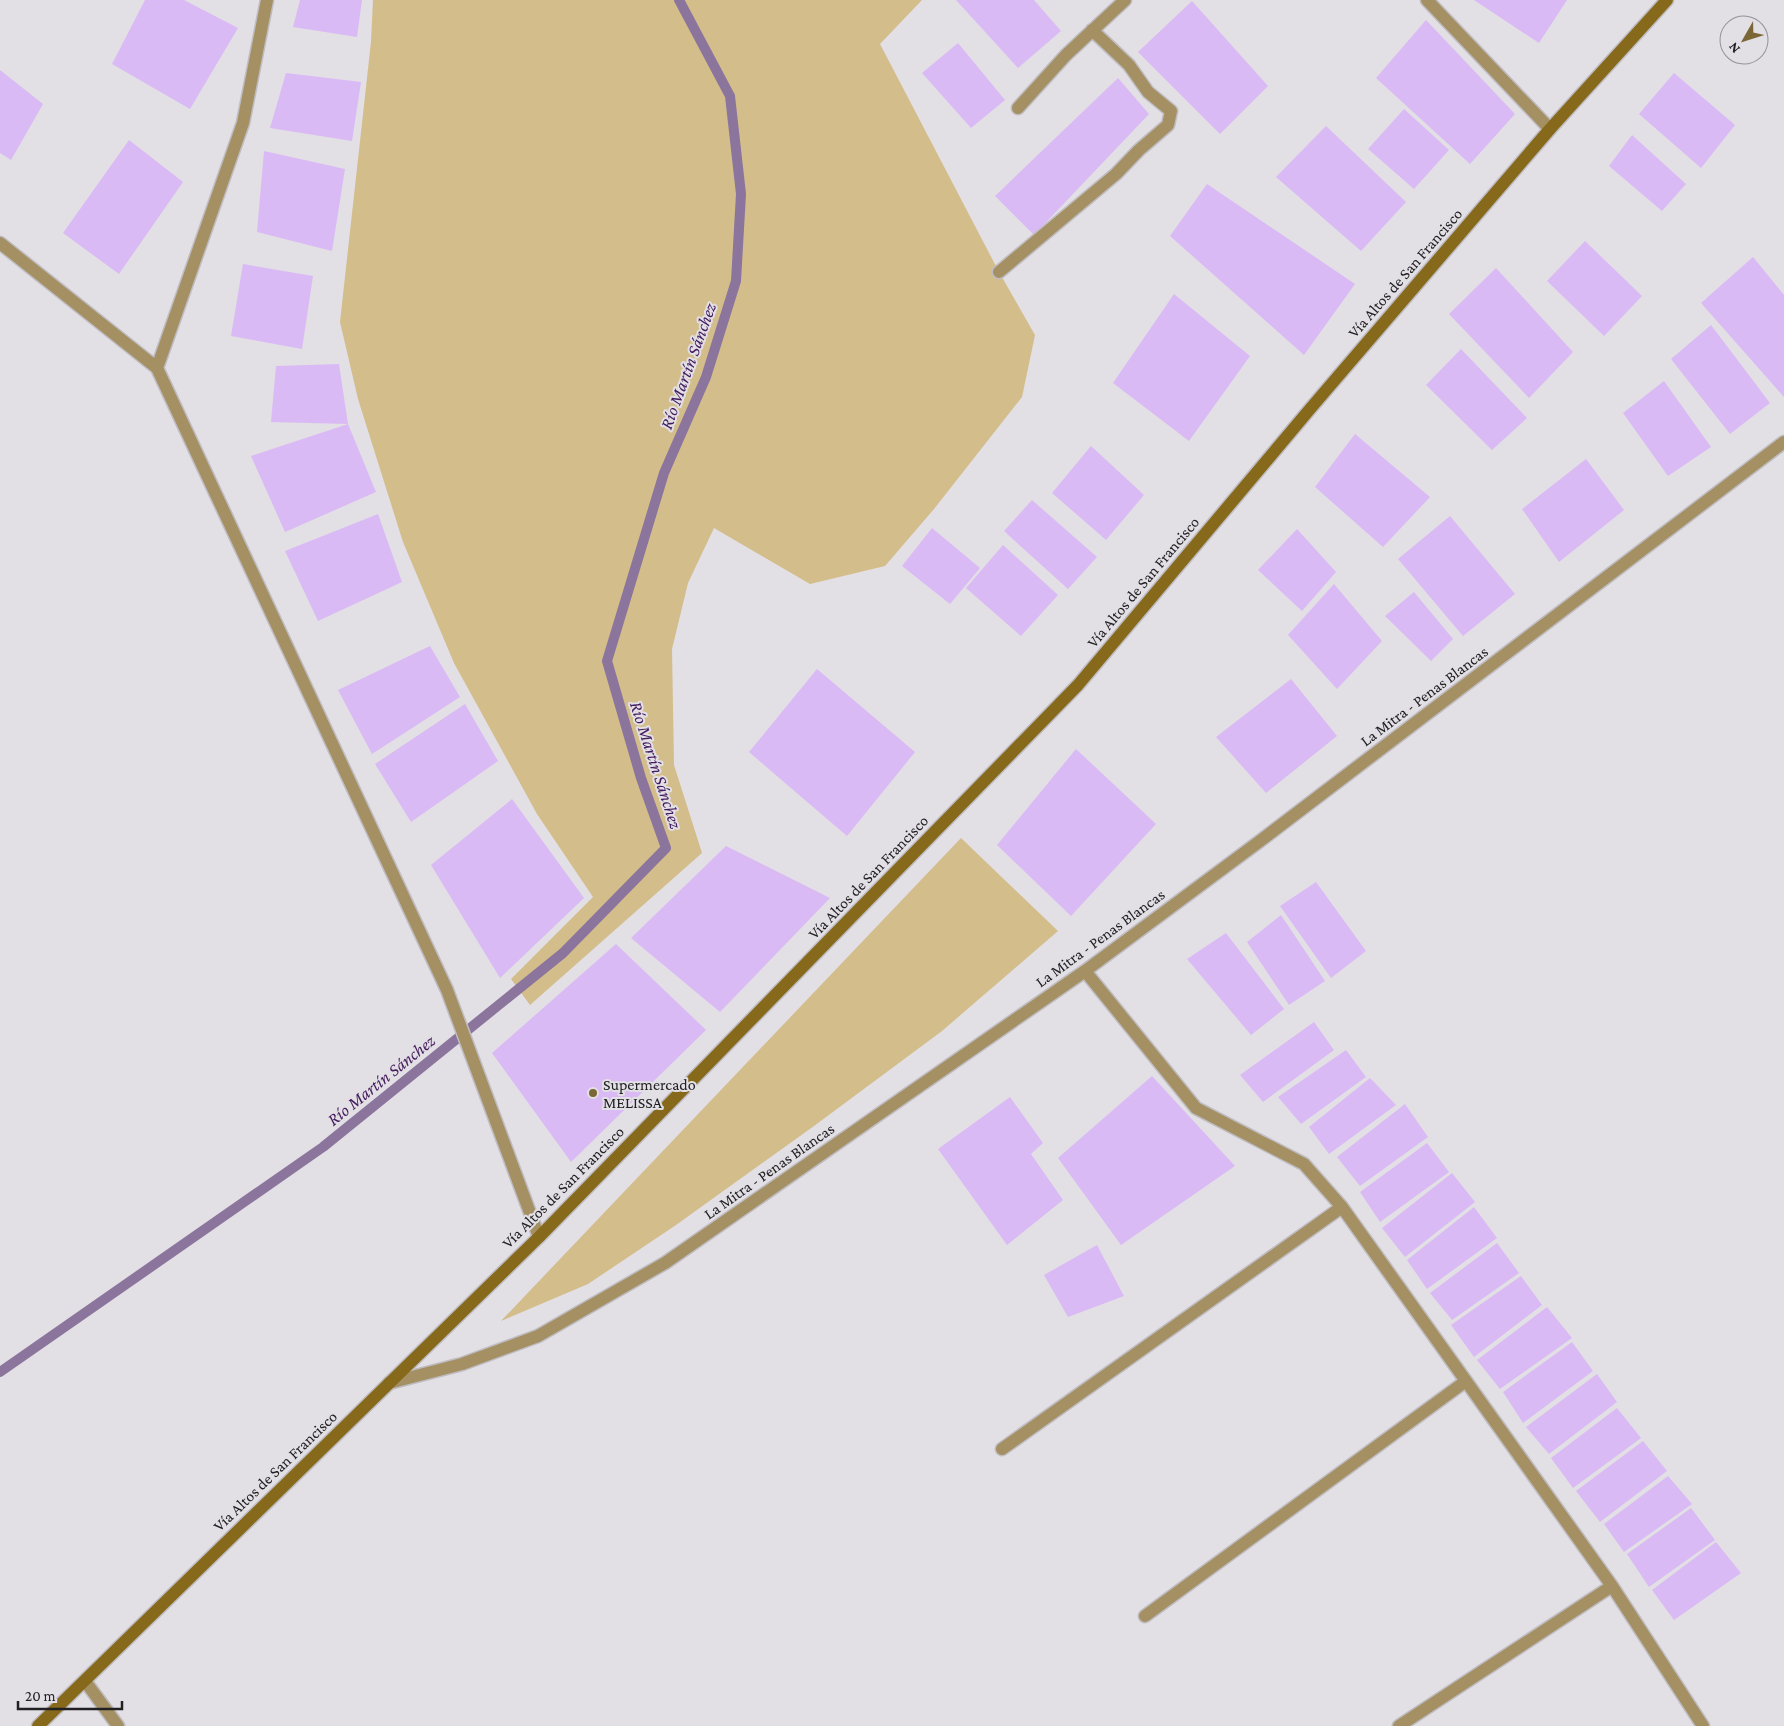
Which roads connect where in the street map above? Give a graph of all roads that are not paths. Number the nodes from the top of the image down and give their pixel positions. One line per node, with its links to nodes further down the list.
1 (268, 0): 10 (street)
2 (1125, 0): 5 (street)
3 (1427, 0): 7 (street)
4 (1667, 0): 7 (street, Vía Altos de San Francisco)
5 (1092, 30): 6 (street); 9 (street)
6 (1018, 108)
7 (1550, 129): 14 (street, Vía Altos de San Francisco)
8 (0, 243): 10 (street)
9 (999, 272)
10 (157, 368): 14 (street)
11 (1784, 442): 12 (street, La Mitra - Penas Blancas)
12 (1085, 971): 13 (street); 16 (street, La Mitra - Penas Blancas)
13 (1342, 1207): 15 (street); 17 (street)
14 (538, 1237): 16 (street, Vía Altos de San Francisco)
15 (1466, 1381): 18 (street); 19 (street)
16 (389, 1383): 20 (street, Vía Altos de San Francisco)
17 (1002, 1449)
18 (1612, 1586): 23 (street); 24 (street)
19 (1145, 1616)
20 (84, 1680): 21 (street, Vía Altos de San Francisco); 22 (street)
21 (38, 1726)
22 (118, 1726)
23 (1399, 1726)
24 (1703, 1726)

